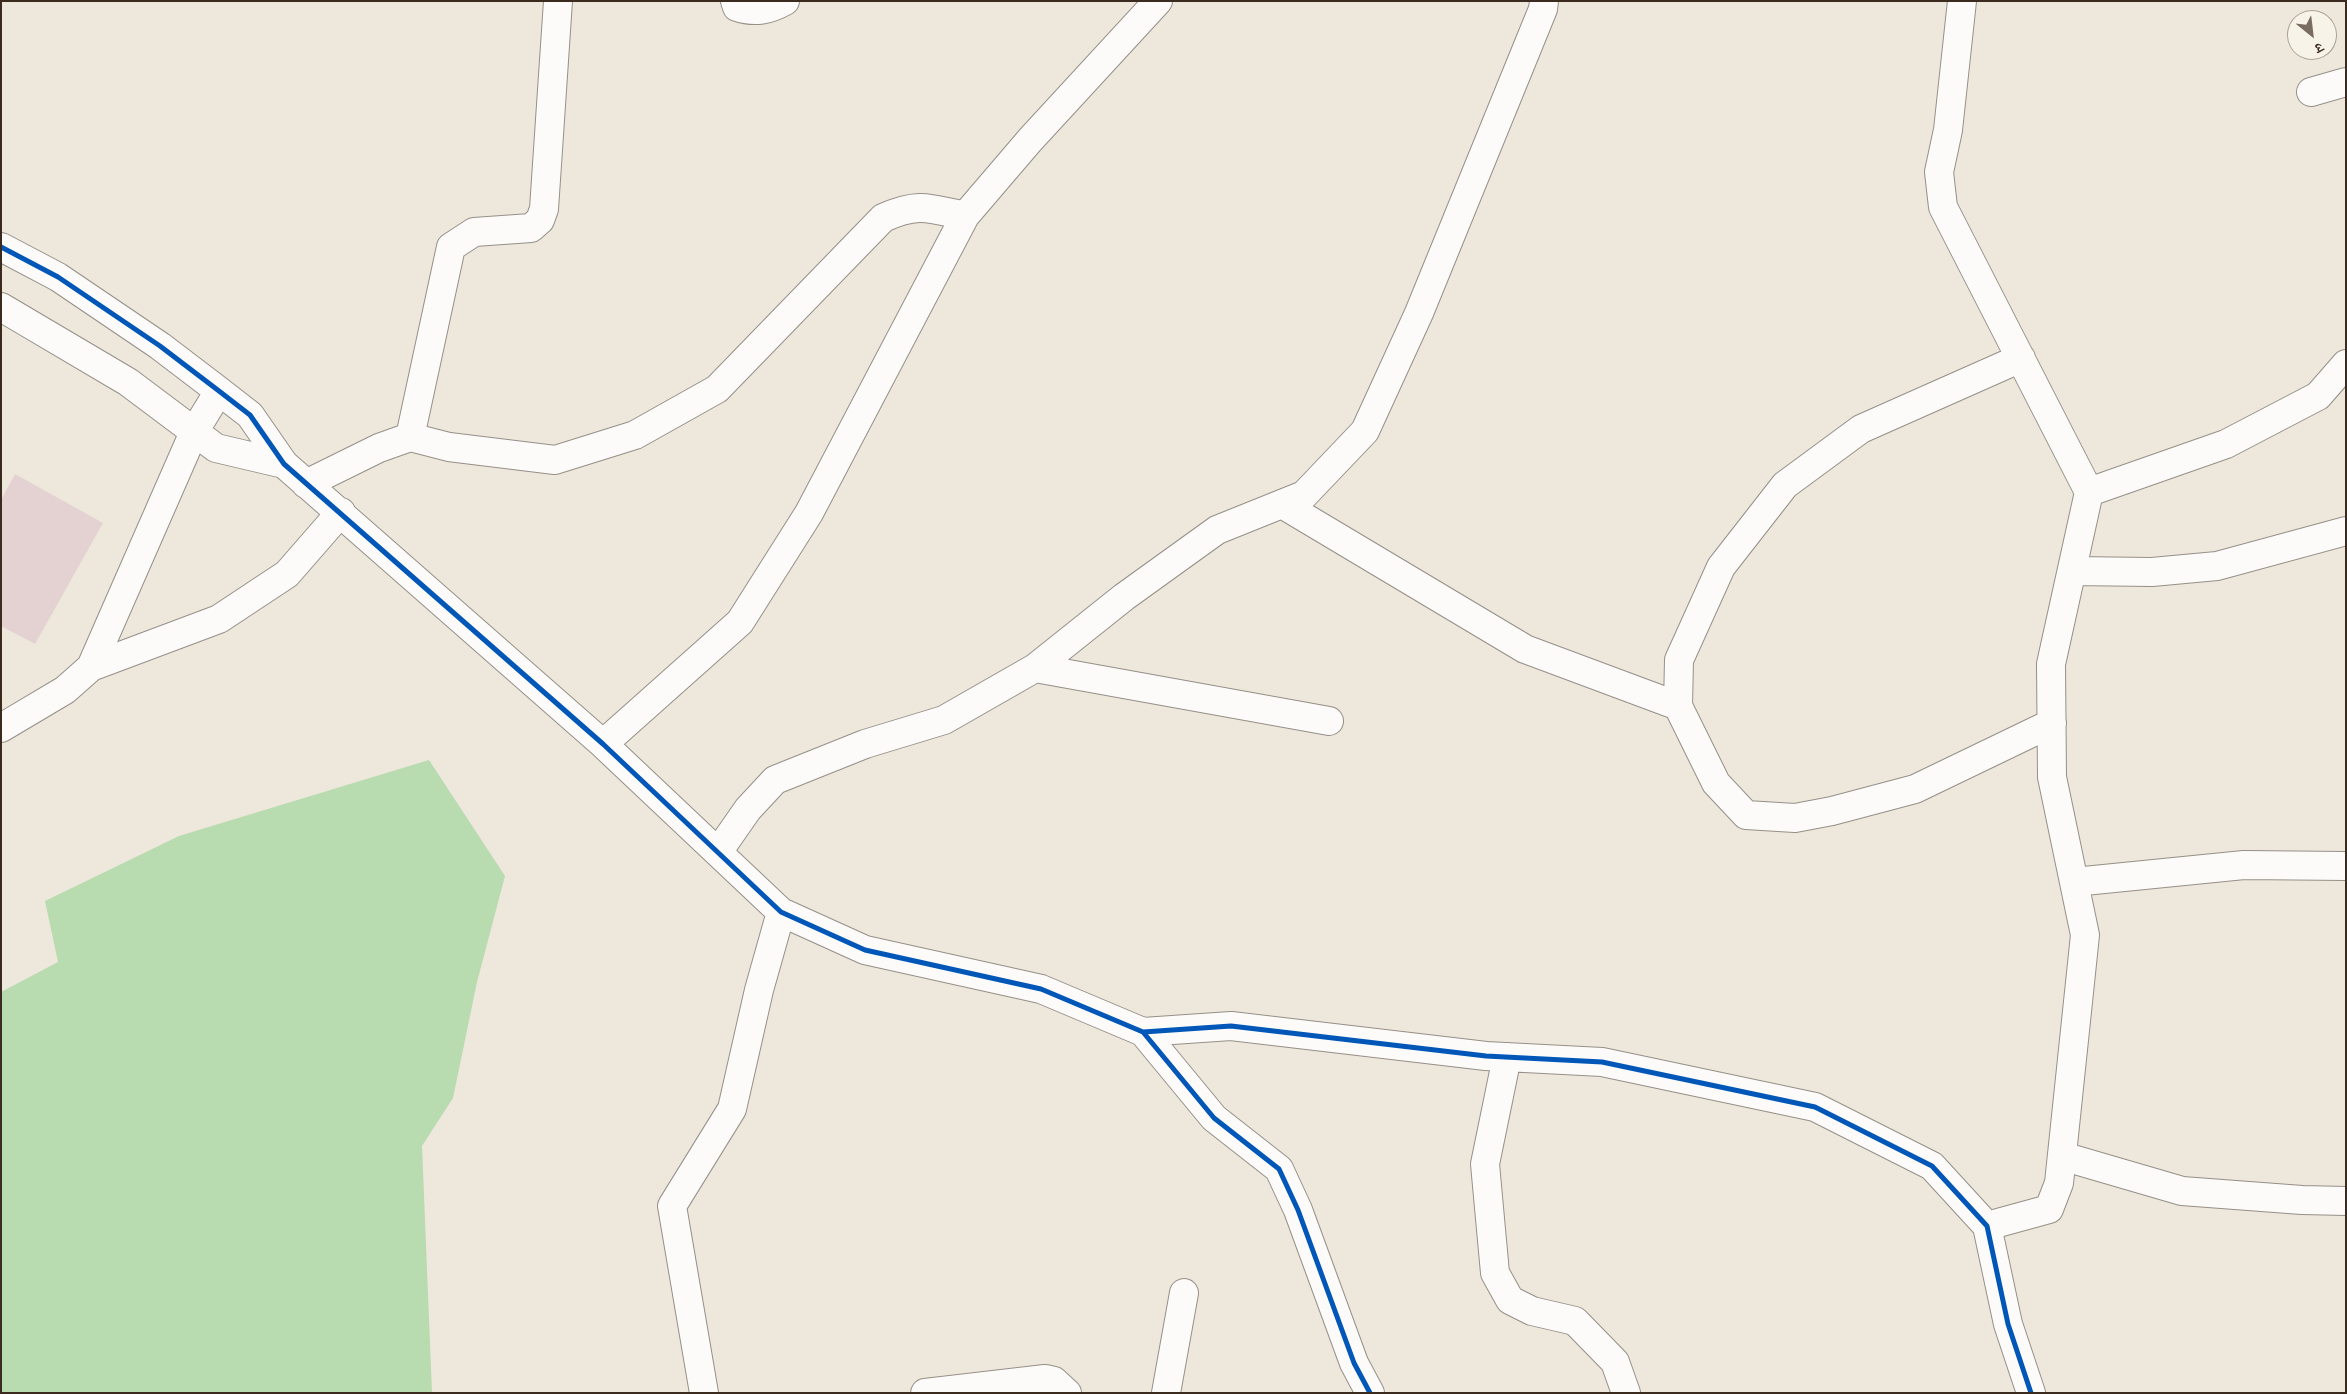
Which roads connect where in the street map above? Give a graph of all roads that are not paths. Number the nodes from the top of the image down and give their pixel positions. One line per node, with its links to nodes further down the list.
1 (558, 1): 16 (street)
2 (735, 1): 3 (street)
3 (785, 1)
4 (1158, 1): 9 (street)
5 (1544, 1): 20 (street)
6 (1962, 1): 12 (street)
7 (2346, 82): 8 (street)
8 (2311, 92)
9 (965, 216): 16 (street); 30 (street)
10 (1, 247): 14 (street)
11 (1, 307): 15 (street)
12 (2021, 358): 19 (street); 26 (street)
13 (2346, 364): 19 (street)
14 (219, 391): 15 (street); 17 (street)
15 (194, 432): 17 (street); 24 (street)
16 (410, 437): 18 (street)
17 (284, 464): 18 (street)
18 (306, 484): 21 (street)
19 (2089, 492): 23 (street)
20 (1282, 504): 25 (street); 26 (street)
21 (341, 512): 24 (street); 30 (street)
22 (2346, 531): 23 (street)
23 (2072, 572): 28 (street)
24 (91, 667): 29 (street)
25 (1036, 668): 27 (street); 31 (street)
26 (1678, 706): 28 (street)
27 (1329, 721)
28 (2052, 723): 33 (street)
29 (1, 728)
30 (603, 744): 31 (street)
31 (718, 852): 34 (street)
32 (2346, 866): 33 (street)
33 (2074, 882): 37 (street)
34 (781, 912): 35 (street); 41 (street)
35 (1142, 1032): 36 (street); 45 (street)
36 (1507, 1057): 39 (street); 46 (street)
37 (2062, 1156): 38 (street); 39 (street)
38 (2346, 1201)
39 (1987, 1226): 47 (street)
40 (1184, 1293): 44 (street)
41 (704, 1393)
42 (925, 1393): 43 (street)
43 (1067, 1393)
44 (1166, 1393)
45 (1370, 1393)
46 (1626, 1393)
47 (2031, 1393)

